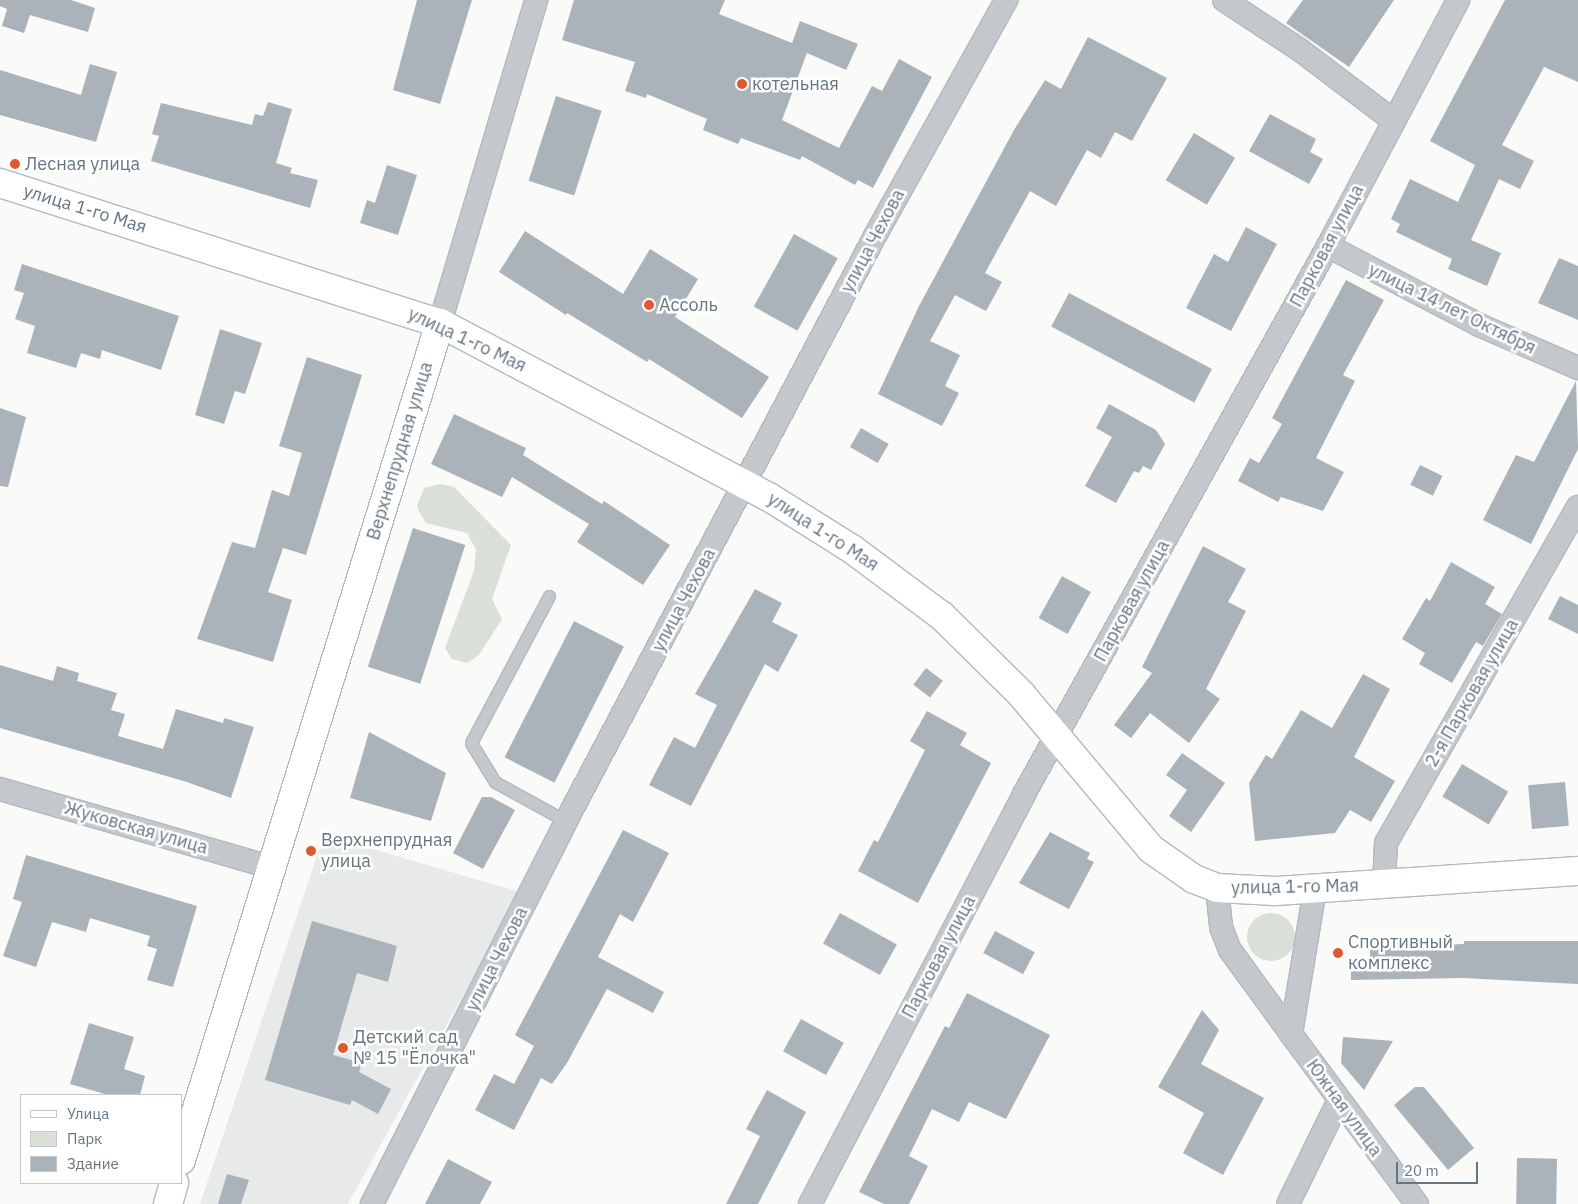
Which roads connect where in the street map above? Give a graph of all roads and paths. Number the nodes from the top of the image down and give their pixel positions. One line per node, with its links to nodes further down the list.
1 (536, 0): 8 (street, Верхнепрудная улица)
2 (1006, 0): 10 (street, улица Чехова)
3 (1224, 0): 5 (street)
4 (1458, 0): 5 (street, Парковая улица)
5 (1394, 121): 7 (street, Парковая улица)
6 (0, 183): 8 (main road, улица 1-го Мая)
7 (1328, 246): 9 (street, улица 14 лет Октября); 13 (street, Парковая улица)
8 (440, 323): 10 (main road, улица 1-го Мая); 16 (main road, Верхнепрудная улица)
9 (1578, 368)
10 (746, 484): 13 (main road, улица 1-го Мая); 15 (street, улица Чехова)
11 (1578, 507): 18 (street, 2-я Парковая улица)
12 (549, 596): 15 (lane)
13 (1056, 736): 19 (main road, улица 1-го Мая); 27 (street, Парковая улица)
14 (0, 789): 16 (street, Жуковская улица)
15 (566, 821): 26 (street, улица Чехова)
16 (271, 867): 23 (main road, Верхнепрудная улица)
17 (1578, 871): 18 (main road, улица 1-го Мая)
18 (1384, 884): 20 (main road, улица 1-го Мая)
19 (1217, 888): 20 (main road, улица 1-го Мая); 21 (street, Южная улица)
20 (1315, 889): 21 (street)
21 (1291, 1034): 22 (street, Южная улица)
22 (1338, 1102): 28 (street); 29 (street, Южная улица)
23 (182, 1157)
24 (174, 1184): 25 (main road)
25 (168, 1204)
26 (372, 1204)
27 (810, 1204)
28 (1288, 1204)
29 (1417, 1204)

